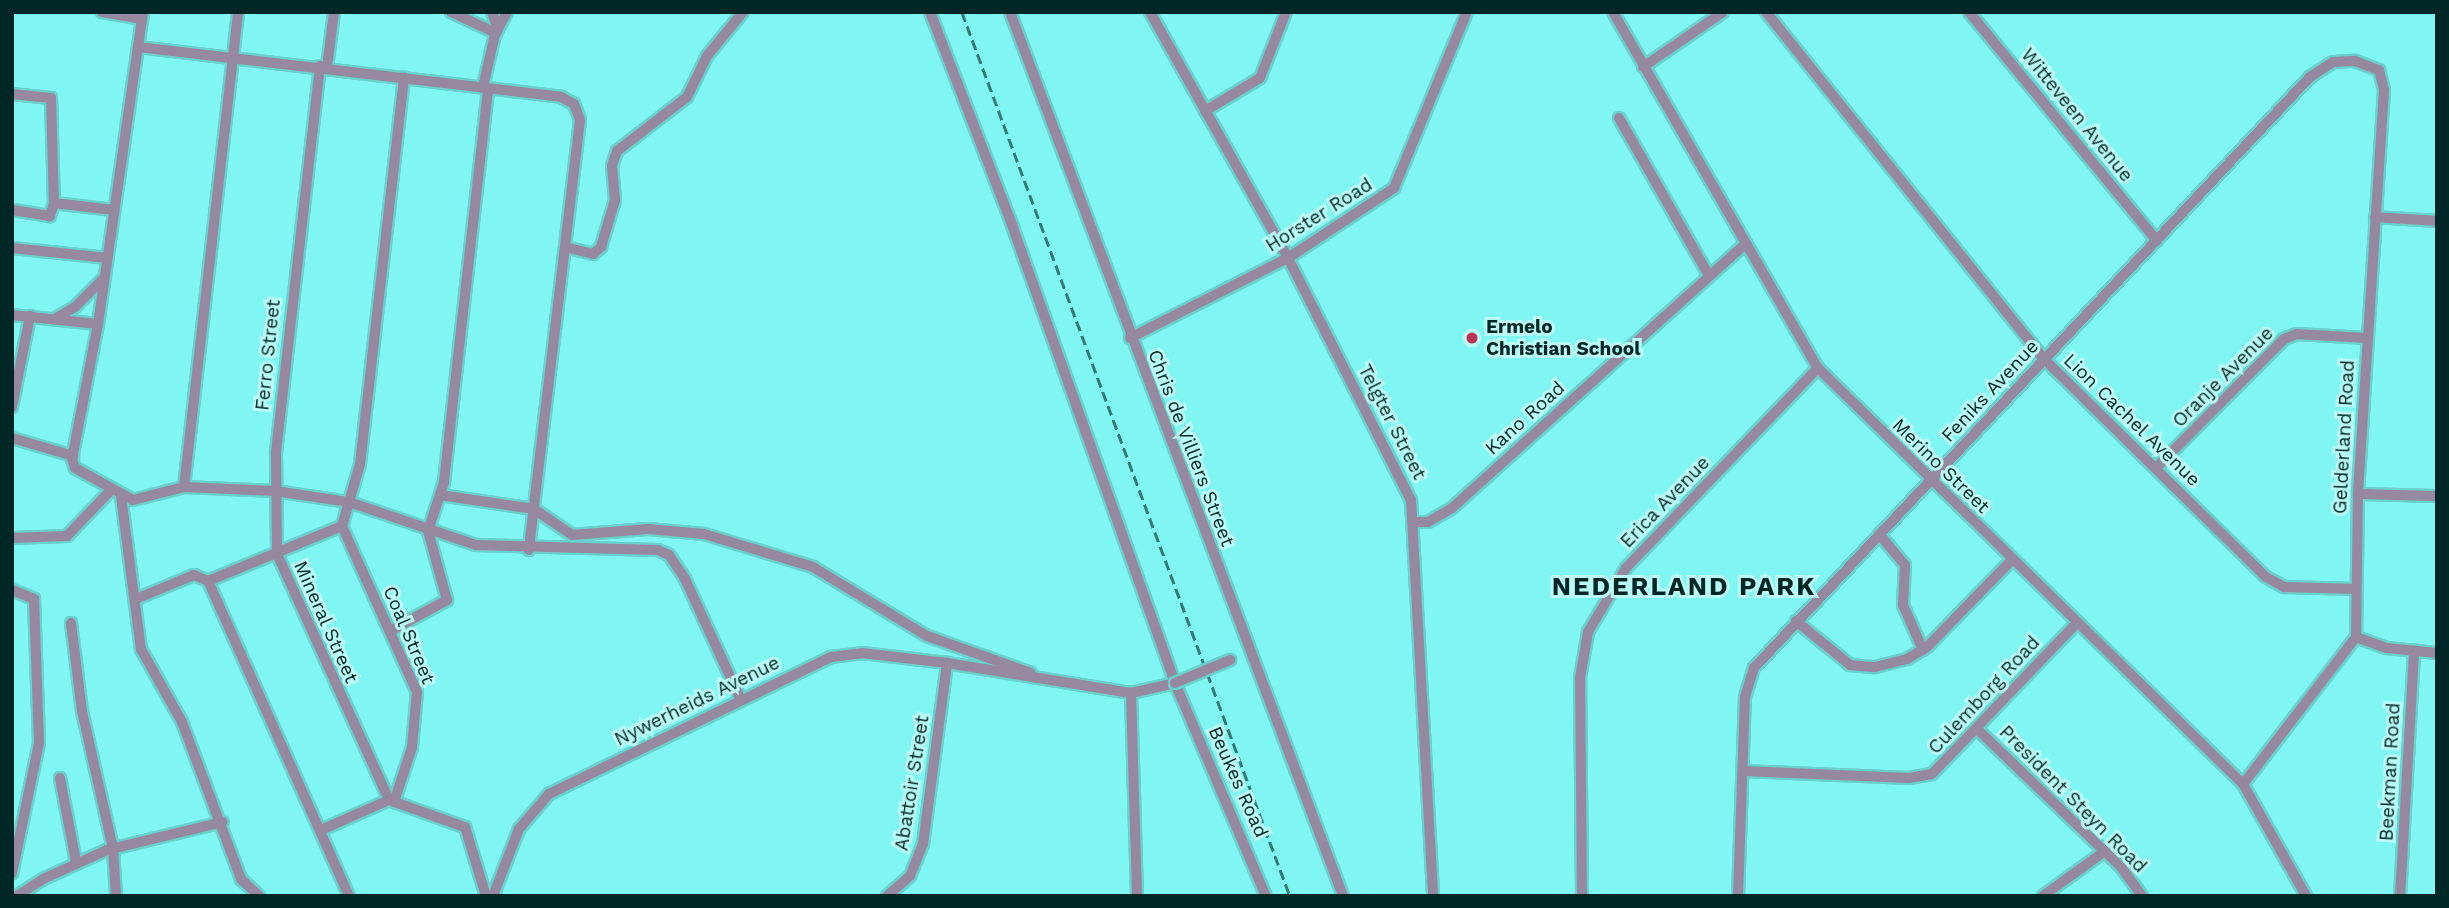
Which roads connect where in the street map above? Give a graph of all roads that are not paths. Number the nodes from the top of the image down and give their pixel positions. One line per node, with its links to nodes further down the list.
1 (102, 12): 17 (street)
2 (238, 12): 20 (street)
3 (334, 12): 23 (street, Ferro Street)
4 (451, 12): 18 (street)
5 (492, 12): 18 (street)
6 (507, 12): 18 (street)
7 (743, 12): 36 (street)
8 (930, 12): 87 (street, Beukes Road)
9 (1010, 12): 46 (street, Chris de Villiers Street)
10 (1150, 12): 27 (street, Telgter Street)
11 (1286, 12): 27 (street)
12 (1467, 12): 39 (street, Horster Road)
13 (1614, 12): 22 (street, Merino Street)
14 (1723, 12): 22 (street)
15 (1766, 12): 48 (street, Lion Cachel Avenue)
16 (1969, 12): 34 (street, Witteveen Avenue)
17 (142, 16): 19 (street)
18 (497, 31): 25 (street)
19 (138, 47): 20 (street); 31 (street)
20 (233, 57): 23 (street); 55 (street)
21 (2366, 62): 32 (street, Gelderland Road); 34 (street, Feniks Avenue)
22 (1643, 66): 35 (street, Merino Street)
23 (324, 67): 24 (street); 57 (street, Ferro Street)
24 (404, 77): 25 (street); 62 (street)
25 (486, 88): 36 (street); 59 (street)
26 (12, 94): 29 (street)
27 (1205, 111): 39 (street, Telgter Street)
28 (1619, 118): 40 (street)
29 (54, 204): 30 (street); 31 (street)
30 (12, 210)
31 (114, 210): 38 (street)
32 (2375, 218): 33 (street); 47 (street, Gelderland Road)
33 (2437, 221)
34 (2157, 241): 48 (street, Feniks Avenue)
35 (1745, 244): 40 (street, Kano Road); 49 (street, Merino Street)
36 (565, 247): 63 (street)
37 (12, 248): 38 (street)
38 (107, 258): 41 (street)
39 (1288, 258): 46 (street, Horster Road); 64 (street, Telgter Street)
40 (1709, 276): 64 (street, Kano Road)
41 (104, 278): 44 (street); 45 (street)
42 (12, 315): 43 (street)
43 (30, 316): 44 (street); 50 (street)
44 (56, 317): 45 (street)
45 (98, 324): 52 (street)
46 (1130, 338): 83 (street, Chris de Villiers Street)
47 (2366, 338): 53 (street, Oranje Avenue); 58 (street, Gelderland Road)
48 (2044, 359): 53 (street, Lion Cachel Avenue); 54 (street, Feniks Avenue)
49 (1818, 368): 54 (street, Merino Street); 112 (street, Erica Avenue)
50 (12, 407)
51 (12, 438): 52 (street)
52 (73, 456): 56 (street)
53 (2156, 468): 73 (street, Lion Cachel Avenue)
54 (1930, 480): 67 (street, Feniks Avenue); 71 (street, Merino Street)
55 (184, 487): 57 (street); 60 (street)
56 (110, 491): 60 (street); 68 (street)
57 (275, 491): 62 (street); 70 (street, Ferro Street)
58 (2358, 494): 61 (street); 73 (street, Gelderland Road)
59 (440, 495): 63 (street); 66 (street)
60 (121, 496): 75 (street)
61 (2437, 496)
62 (349, 502): 65 (street); 66 (street)
63 (534, 509): 69 (street); 86 (street)
64 (1416, 523): 111 (street, Telgter Street)
65 (342, 526): 70 (street); 79 (street, Coal Street)
66 (424, 529): 69 (street); 79 (street)
67 (1879, 534): 76 (street, Feniks Avenue); 81 (street)
68 (12, 538)
69 (529, 550): 89 (street)
70 (277, 554): 72 (street, Mineral Street); 94 (street, Mineral Street)
71 (2011, 561): 78 (street, Merino Street); 81 (street)
72 (208, 581): 75 (street, Mineral Street); 96 (street)
73 (2356, 589): 80 (street, Gelderland Road)
74 (12, 590): 100 (street)
75 (136, 599): 95 (street)
76 (1796, 621): 81 (street); 91 (street, Feniks Avenue)
77 (71, 623): 97 (street)
78 (2076, 624): 90 (street, Culemborg Road); 93 (street, Merino Street)
79 (390, 631): 94 (street, Coal Street)
80 (2356, 637): 82 (street); 93 (street)
81 (1923, 650)
82 (2414, 650): 84 (street); 117 (street, Beekman Road)
83 (1251, 652): 87 (street, bridge); 110 (street, Chris de Villiers Street)
84 (2437, 653)
85 (947, 663): 86 (street, Nywerheids Avenue); 89 (street, Nywerheids Avenue); 107 (street, Abattoir Street)
86 (1039, 677): 88 (street)
87 (1175, 683): 88 (street); 109 (street, Beukes Road)
88 (1131, 693): 108 (street)
89 (740, 698): 106 (street, Nywerheids Avenue)
90 (1977, 729): 91 (street, Culemborg Road); 98 (street, President Steyn Road)
91 (1743, 771): 113 (street, Feniks Avenue)
92 (60, 778): 99 (street)
93 (2243, 784): 116 (street, Merino Street)
94 (391, 801): 96 (street); 105 (street)
95 (223, 822): 97 (street); 103 (street)
96 (321, 830): 104 (street)
97 (113, 849): 99 (street); 102 (street)
98 (2105, 851): 114 (street); 115 (street, President Steyn Road)
99 (76, 862): 101 (street)
100 (12, 873)
101 (17, 896)
102 (116, 896)
103 (259, 896)
104 (349, 896)
105 (486, 896)
106 (493, 896)
107 (887, 896)
108 (1137, 896)
109 (1266, 896)
110 (1343, 896)
111 (1433, 896)
112 (1582, 896)
113 (1738, 896)
114 (2043, 896)
115 (2142, 896)
116 (2306, 896)
117 (2400, 896)

